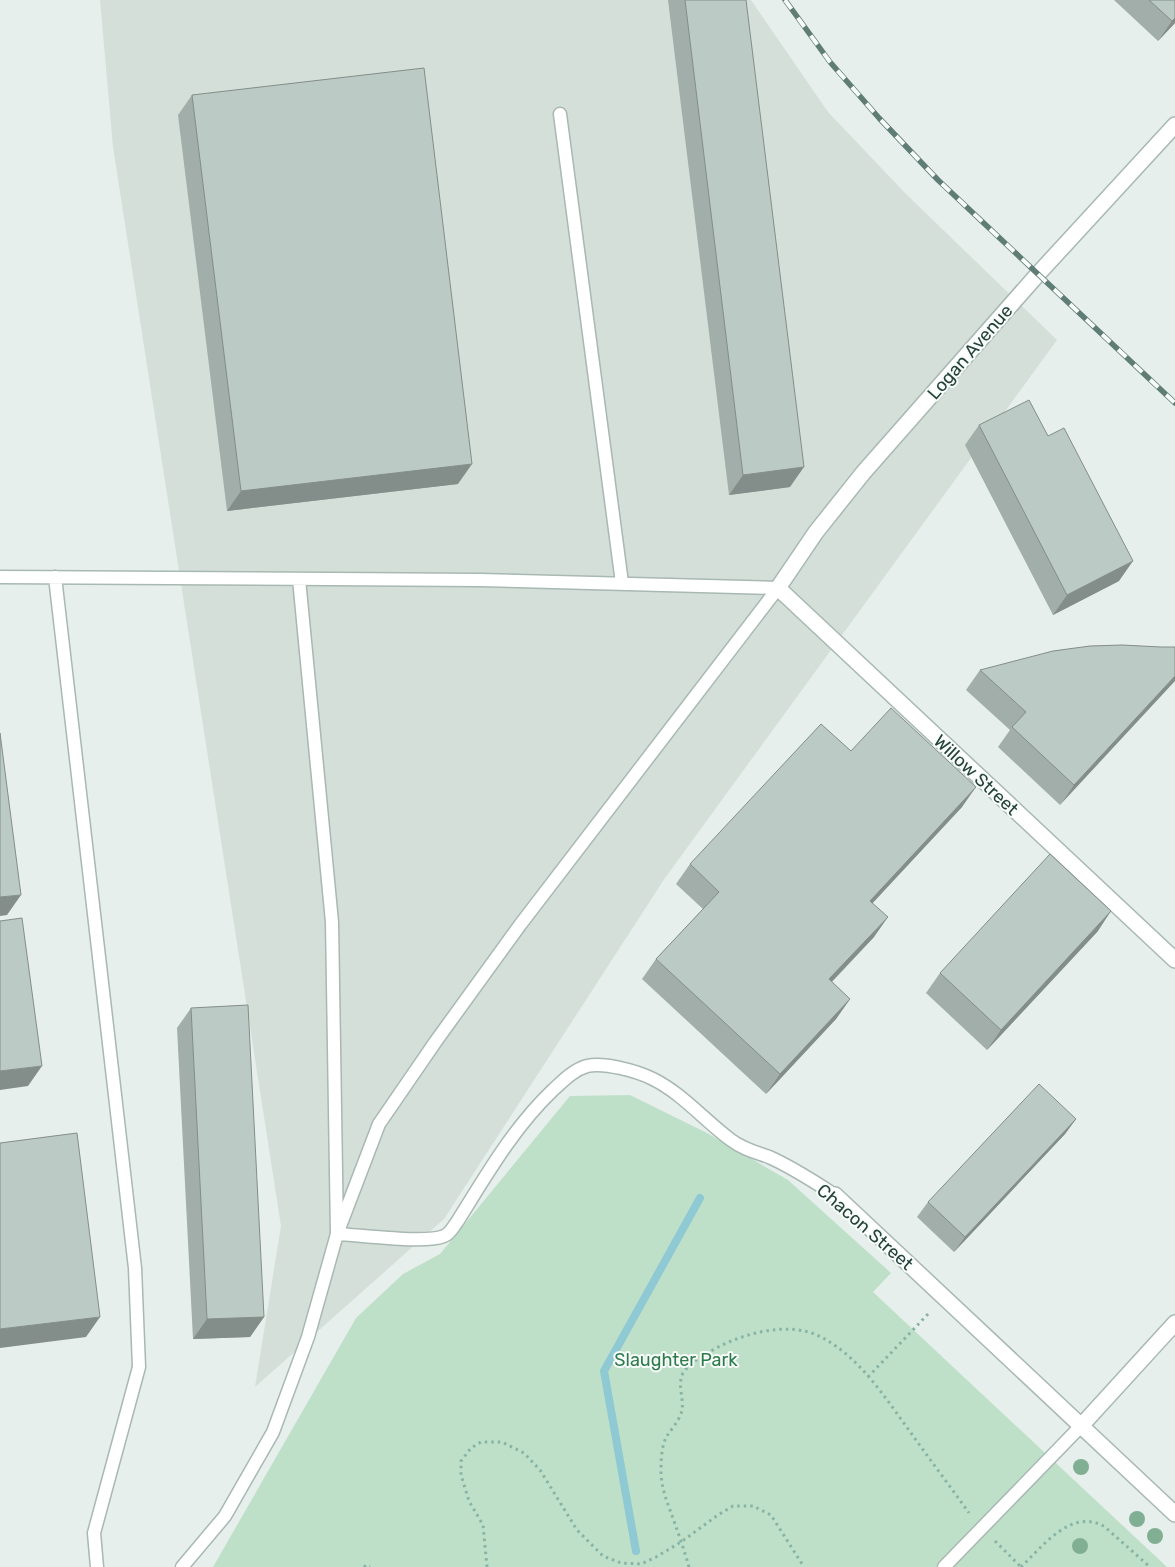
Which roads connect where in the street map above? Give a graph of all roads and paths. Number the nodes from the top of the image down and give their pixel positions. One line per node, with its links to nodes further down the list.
1 (560, 114): 6 (lane)
2 (1175, 126): 7 (street, Logan Avenue)
3 (0, 577): 4 (lane)
4 (55, 577): 5 (lane); 19 (lane)
5 (299, 579): 6 (lane); 10 (lane)
6 (622, 583): 7 (lane)
7 (778, 588): 8 (street, Willow Street); 10 (lane)
8 (1175, 960)
9 (834, 1196): 10 (lane, Chacon Street); 14 (street, Chacon Street)
10 (337, 1234): 20 (lane)
11 (929, 1313): 13 (path)
12 (1175, 1323): 14 (street)
13 (868, 1377): 16 (path); 18 (path)
14 (1081, 1426): 15 (street, Chacon Street); 26 (lane)
15 (1175, 1514)
16 (970, 1515)
17 (993, 1540): 27 (path)
18 (682, 1542): 23 (path); 24 (path); 25 (path)
19 (97, 1567)
20 (182, 1567)
21 (364, 1567): 22 (path)
22 (370, 1567)
23 (486, 1567)
24 (689, 1567)
25 (804, 1567)
26 (944, 1567)
27 (1021, 1567): 28 (path)
28 (1150, 1567)

